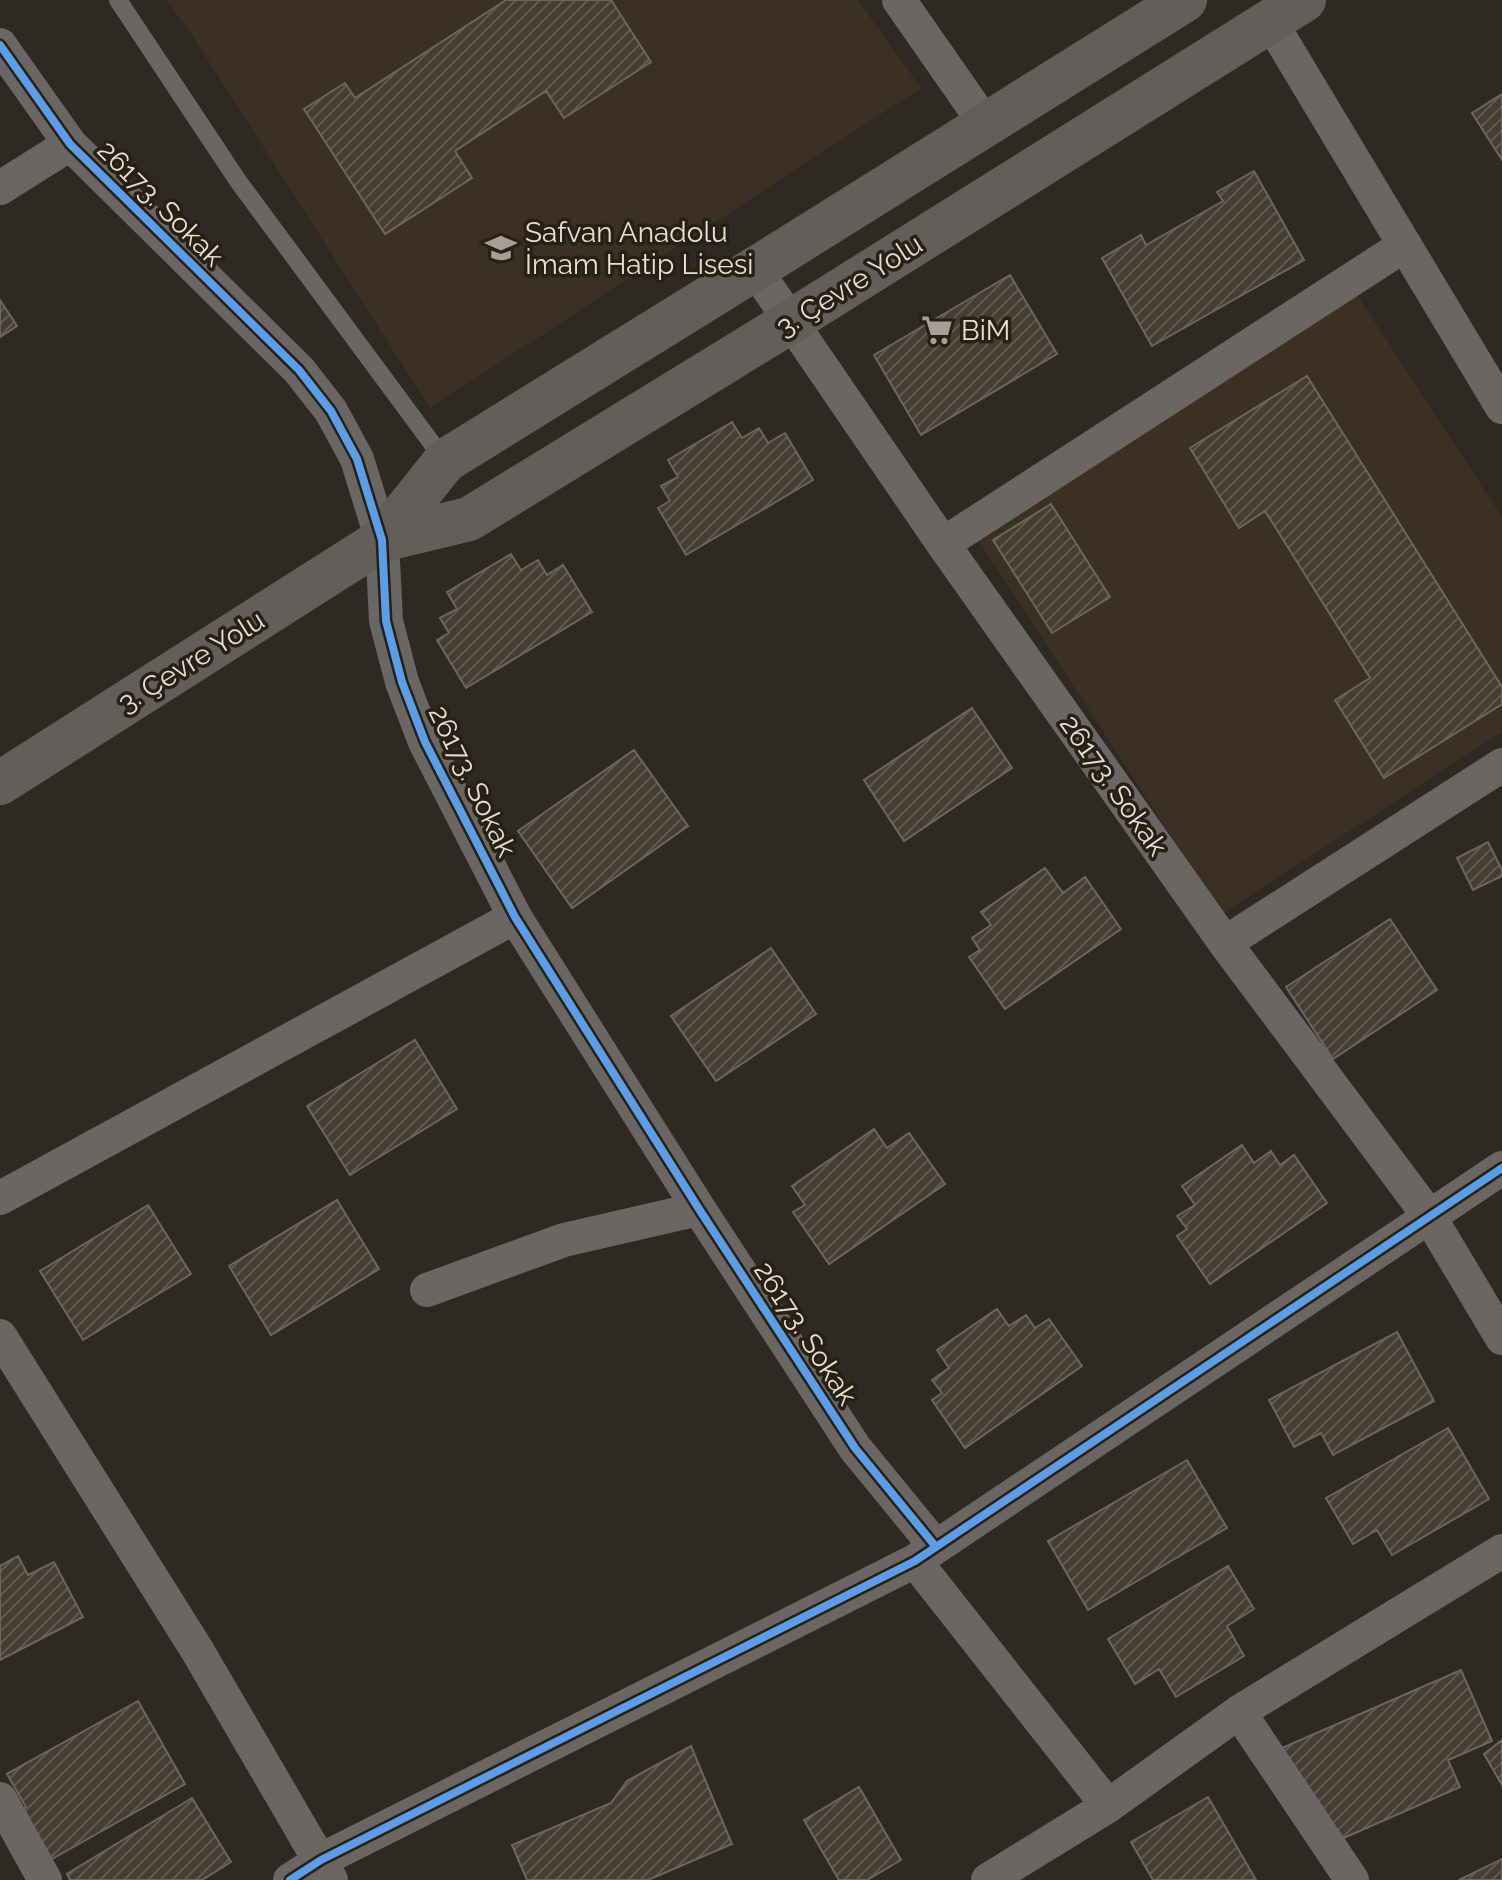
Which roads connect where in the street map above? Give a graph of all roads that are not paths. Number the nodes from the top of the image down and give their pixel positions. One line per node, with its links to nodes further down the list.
1 (118, 0): 13 (lane)
2 (899, 0): 6 (street)
3 (1185, 0): 6 (main road, 3. Çevre Yolu)
4 (1287, 10): 9 (street); 11 (main road, 3. Çevre Yolu)
5 (0, 45): 7 (street, 26173. Sokak)
6 (986, 125): 10 (main road, 3. Çevre Yolu)
7 (70, 144): 8 (street); 14 (street, 26173. Sokak)
8 (0, 188)
9 (1405, 245): 12 (street); 15 (street)
10 (755, 269): 11 (street, 26173. Sokak); 13 (main road, 3. Çevre Yolu)
11 (790, 322): 14 (main road, 3. Çevre Yolu); 15 (street, 26173. Sokak)
12 (1502, 407)
13 (445, 461): 14 (main road, 3. Çevre Yolu)
14 (382, 540): 17 (main road, 3. Çevre Yolu); 18 (street, 26173. Sokak)
15 (943, 544): 19 (street, 26173. Sokak)
16 (1502, 765): 19 (street)
17 (0, 783)
18 (515, 917): 21 (street); 22 (street, 26173. Sokak)
19 (1225, 943): 23 (street, 26173. Sokak)
20 (1502, 1168): 23 (street)
21 (0, 1198)
22 (699, 1209): 24 (street); 28 (street, 26173. Sokak)
23 (1429, 1216): 26 (street, 26173. Sokak); 28 (street)
24 (427, 1290)
25 (0, 1336): 32 (street)
26 (1502, 1338)
27 (1502, 1551): 29 (street)
28 (926, 1554): 31 (street, 26173. Sokak); 32 (street)
29 (1239, 1712): 31 (street); 36 (street)
30 (0, 1799): 33 (street)
31 (1108, 1806): 35 (street)
32 (326, 1870): 34 (street)
33 (45, 1880)
34 (290, 1880)
35 (988, 1880)
36 (1352, 1880)

